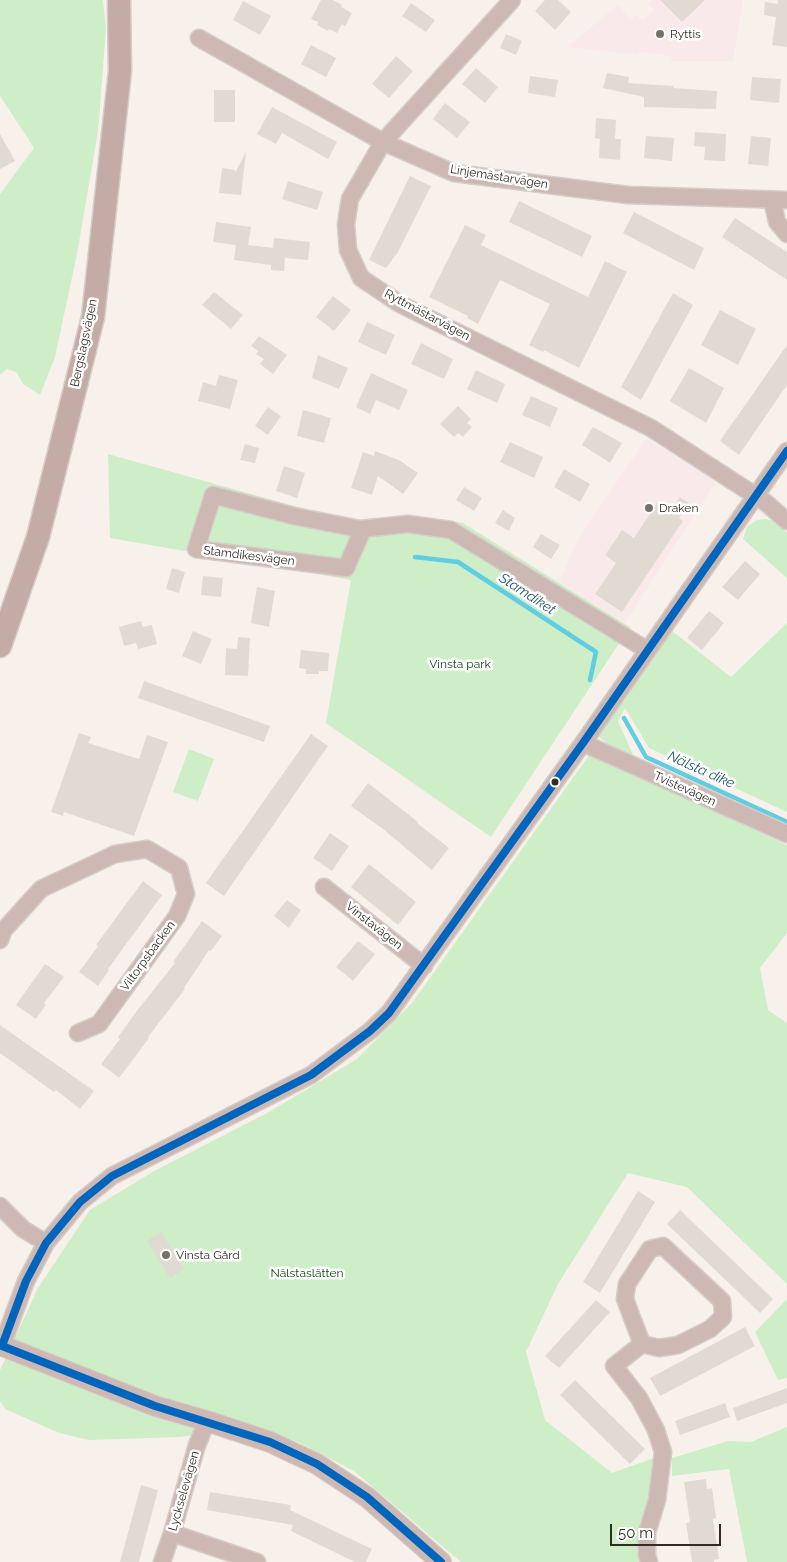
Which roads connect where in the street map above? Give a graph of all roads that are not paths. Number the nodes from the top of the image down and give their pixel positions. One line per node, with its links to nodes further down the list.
1 (119, 0): 11 (main road, Bergslagsvägen)
2 (512, 0): 4 (street, Ryttmästarvägen)
3 (199, 38): 4 (street, Linjemästarvägen)
4 (383, 142): 5 (street, Linjemästarvägen); 8 (street, Ryttmästarvägen)
5 (780, 200): 6 (street, Linjemästarvägen)
6 (787, 234)
7 (787, 451): 8 (street)
8 (755, 496): 9 (street, Ryttmästarvägen); 12 (street)
9 (787, 521)
10 (360, 529): 10 (street, Stamdikesvägen); 12 (street, Stamdikesvägen)
11 (0, 646)
12 (647, 650): 13 (street)
13 (584, 743): 14 (street, Tvistevägen); 17 (street)
14 (787, 834)
15 (324, 887): 17 (street, Vinstavägen)
16 (0, 940): 18 (street, Viltorpsbacken)
17 (424, 966): 20 (street)
18 (78, 1033)
19 (0, 1206): 20 (street)
20 (46, 1243): 22 (street)
21 (642, 1344): 21 (street); 28 (street)
22 (1, 1346): 23 (street)
23 (207, 1421): 24 (street, Lyckselevägen); 27 (street)
24 (172, 1533): 25 (street, Lyckselevägen); 26 (street)
25 (162, 1562)
26 (257, 1562)
27 (441, 1562)
28 (649, 1562)

